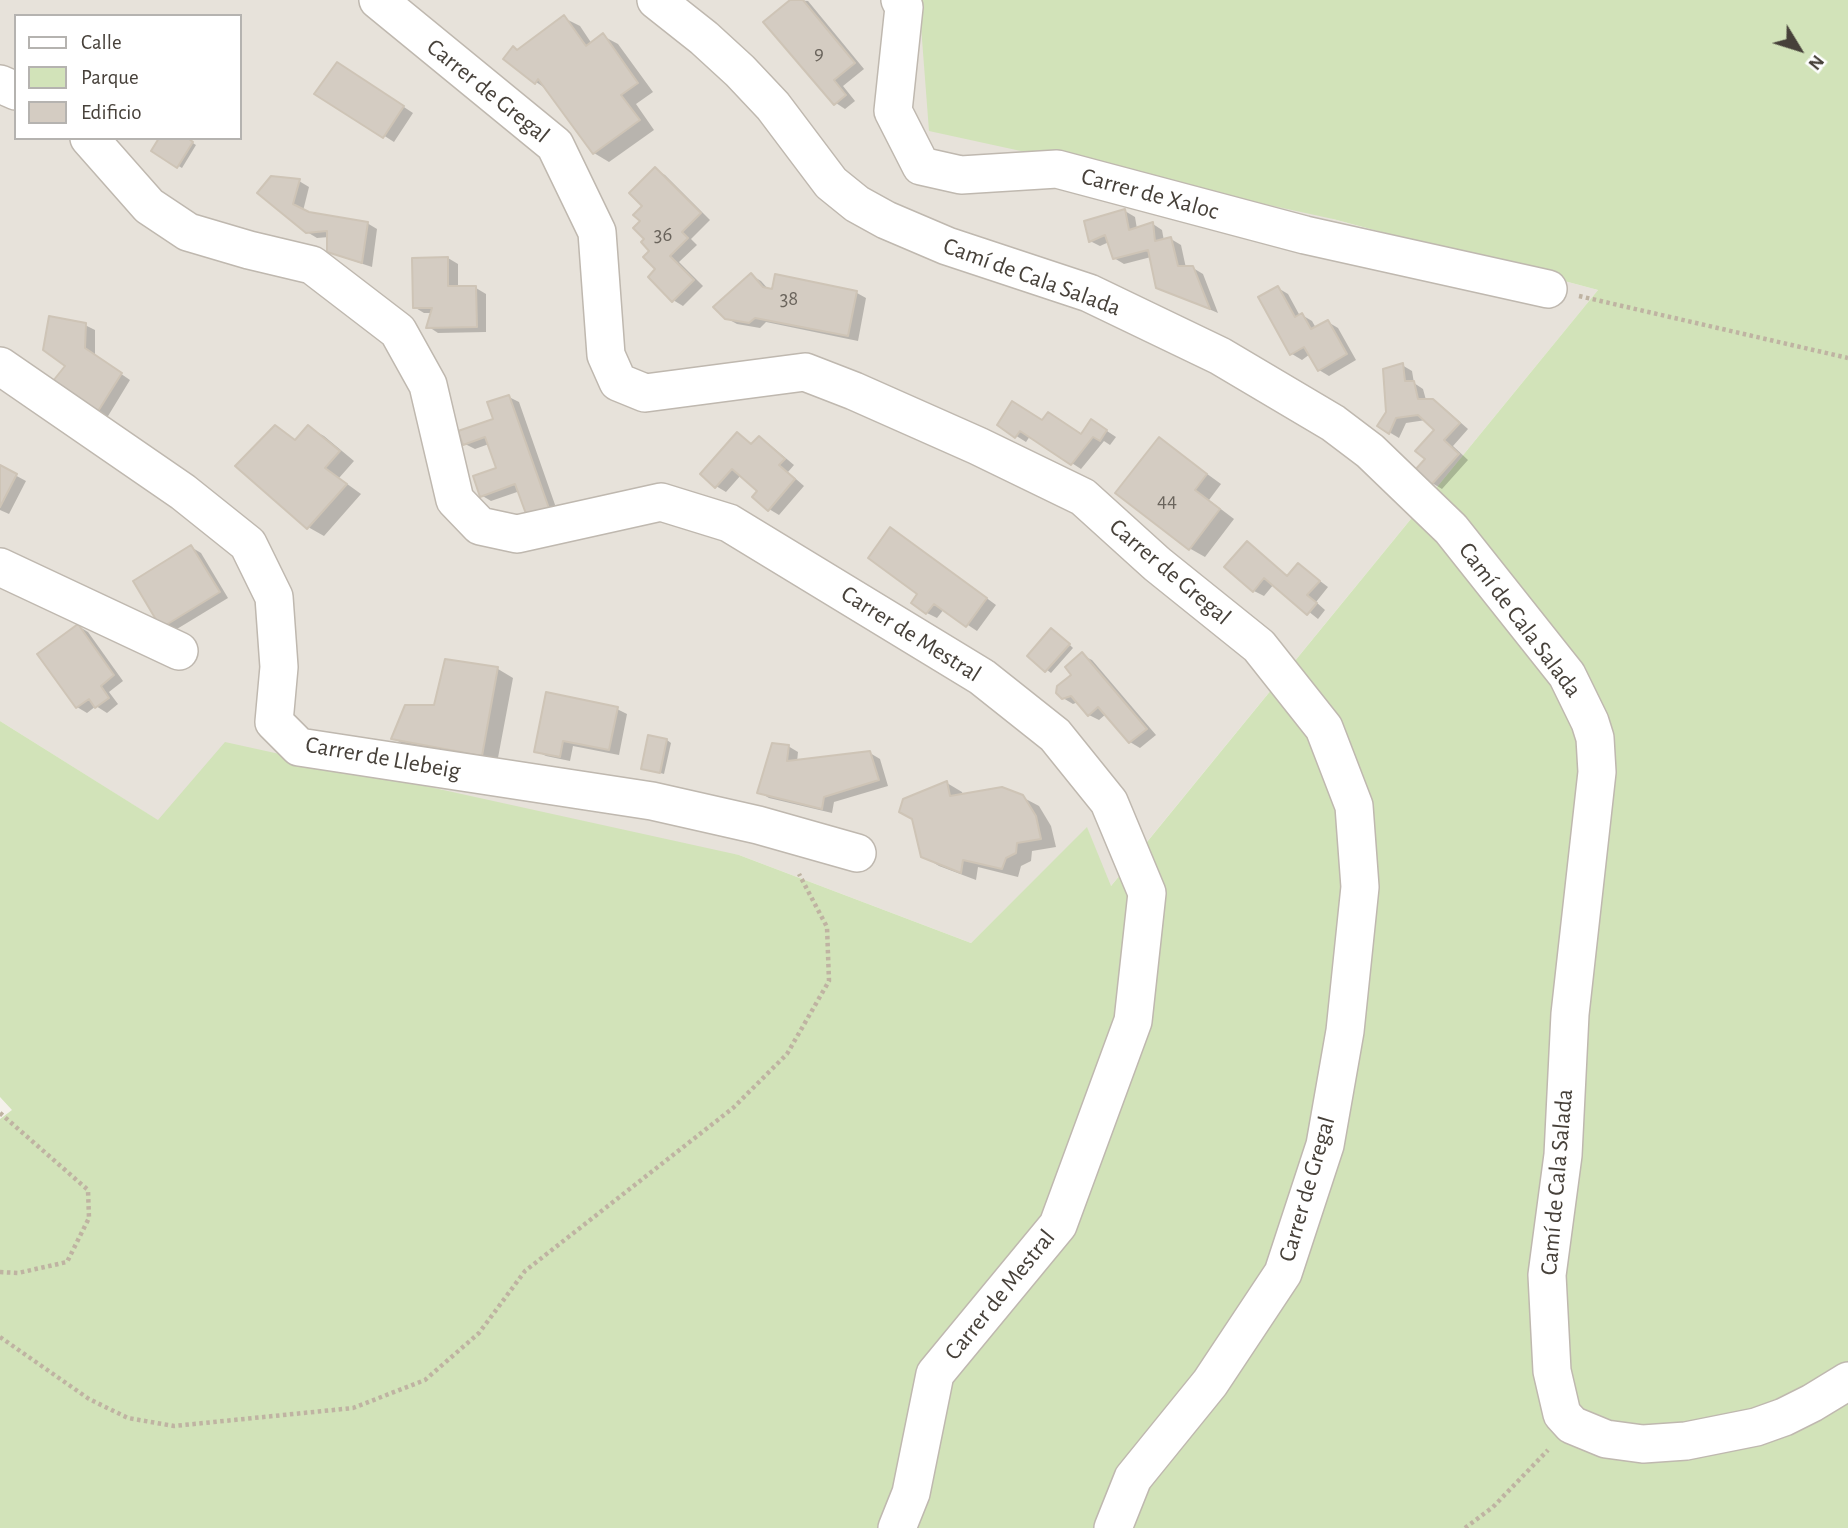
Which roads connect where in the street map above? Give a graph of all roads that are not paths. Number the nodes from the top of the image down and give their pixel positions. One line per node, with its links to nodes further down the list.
1 (378, 0): 12 (street, Carrer de Gregal)
2 (656, 0): 10 (street, Camí de Cala Salada)
3 (900, 0): 5 (street, Carrer de Xaloc)
4 (91, 140): 11 (street, Carrer de Mestral)
5 (1548, 289)
6 (0, 366): 9 (street, Carrer de Llebeig)
7 (0, 567): 8 (street)
8 (179, 651)
9 (857, 853)
10 (1848, 1381)
11 (897, 1528)
12 (1113, 1528)

